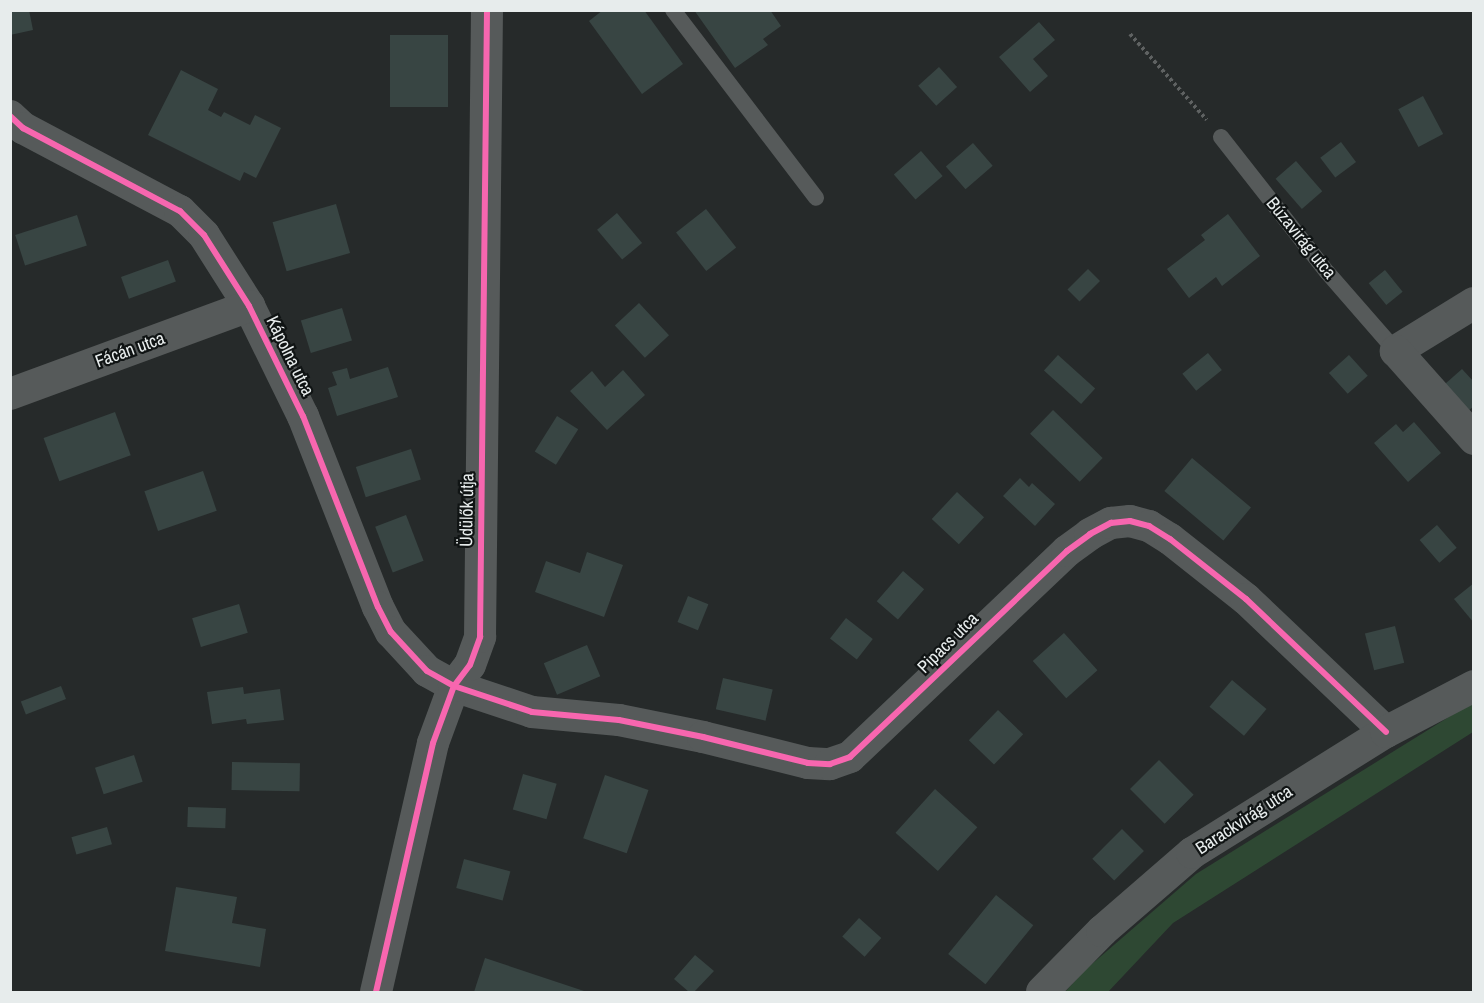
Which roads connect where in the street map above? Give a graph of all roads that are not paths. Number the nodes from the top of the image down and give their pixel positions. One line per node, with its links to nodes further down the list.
1 (487, 10): 11 (street, Üdülők útja)
2 (673, 10): 5 (lane)
3 (15, 125): 7 (street, Kápolna utca)
4 (1221, 137): 8 (lane, Búzavirág utca)
5 (816, 198)
6 (1473, 303): 8 (street)
7 (249, 306): 9 (street, Fácán utca); 11 (street, Kápolna utca)
8 (1396, 351): 10 (street, Búzavirág utca)
9 (10, 394)
10 (1473, 439)
11 (454, 686): 13 (street, Pipacs utca); 14 (street, Üdülők útja)
12 (1473, 686): 13 (street, Barackvirág utca)
13 (1386, 732): 15 (street, Barackvirág utca)
14 (376, 993)
15 (1042, 993)

